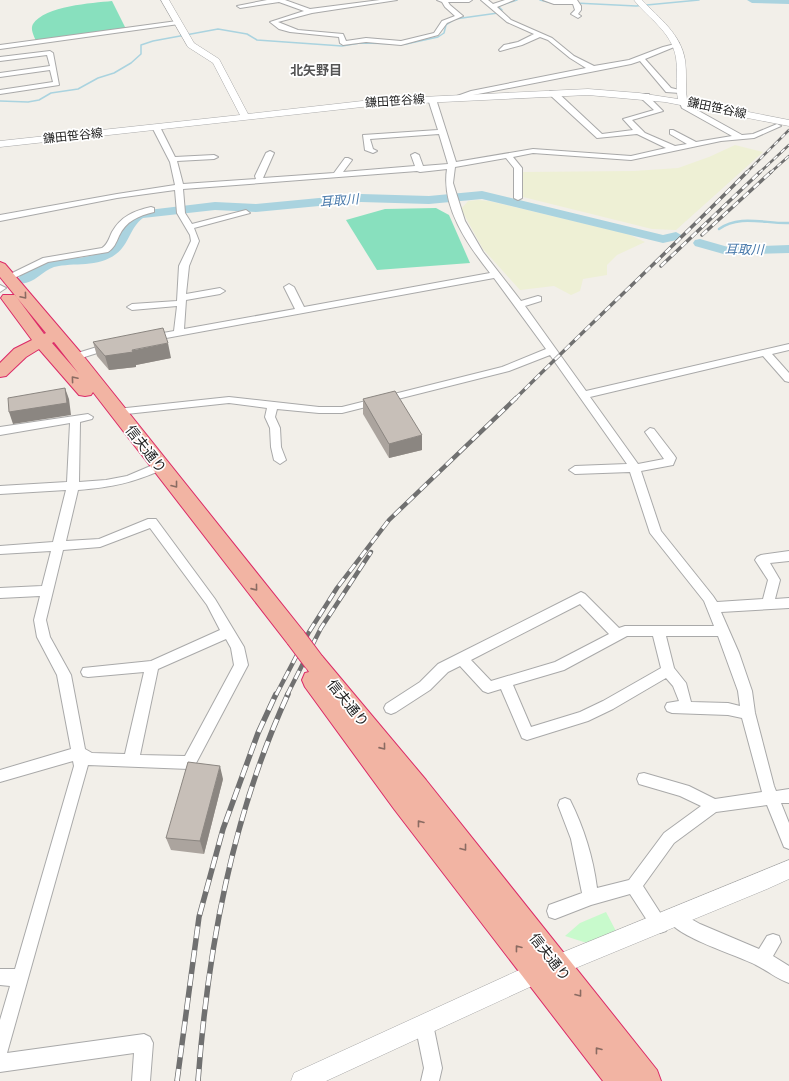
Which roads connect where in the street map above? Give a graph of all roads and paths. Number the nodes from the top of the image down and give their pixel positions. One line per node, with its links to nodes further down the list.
1 (165, 0): 14 (street)
2 (394, 0): 11 (street)
3 (443, 0): 4 (street); 11 (street)
4 (469, 0)
5 (484, 0): 12 (street)
6 (511, 0): 12 (street)
7 (546, 0): 8 (street)
8 (575, 2): 13 (street)
9 (641, 4): 16 (street)
10 (240, 6): 11 (street)
11 (311, 11)
12 (497, 11): 15 (street)
13 (578, 16)
14 (177, 23): 17 (street); 31 (street)
15 (541, 35): 18 (street); 22 (street)
16 (677, 44): 19 (street); 24 (street)
17 (0, 47)
18 (502, 50)
19 (642, 58): 22 (street); 24 (street)
20 (0, 59): 21 (street)
21 (53, 68): 23 (street); 25 (street)
22 (592, 68): 28 (street)
23 (0, 75)
24 (680, 91): 30 (street)
25 (0, 92)
26 (553, 93): 27 (street, 鎌田笹谷線); 28 (street, 鎌田笹谷線); 36 (street)
27 (646, 96): 30 (street, 鎌田笹谷線); 36 (street)
28 (460, 98): 29 (street, 鎌田笹谷線)
29 (432, 99): 31 (street, 鎌田笹谷線); 35 (street)
30 (683, 101): 32 (street, 鎌田笹谷線); 38 (street)
31 (245, 116): 34 (street, 鎌田笹谷線)
32 (789, 123)
33 (777, 126): 38 (street)
34 (156, 127): 39 (street, 鎌田笹谷線); 47 (street)
35 (442, 132): 42 (street); 49 (street)
36 (638, 132): 41 (street)
37 (674, 132): 40 (street)
38 (742, 138): 40 (street)
39 (0, 144)
40 (695, 144): 41 (street)
41 (675, 149): 45 (street)
42 (373, 151)
43 (270, 153): 52 (street)
44 (415, 155): 50 (street)
45 (508, 155): 49 (street); 54 (street)
46 (214, 157): 47 (street)
47 (172, 159): 53 (street)
48 (348, 160): 51 (street)
49 (452, 166): 50 (street); 59 (street)
50 (420, 170): 51 (street)
51 (336, 176): 52 (street)
52 (260, 181): 53 (street)
53 (179, 187): 57 (street); 58 (street)
54 (518, 198)
55 (151, 210): 60 (street)
56 (246, 213): 58 (street)
57 (0, 218)
58 (190, 227): 64 (street)
59 (496, 275): 65 (street); 67 (street)
60 (2, 282): 68 (highway)
61 (289, 287): 67 (street)
62 (220, 291): 64 (street)
63 (538, 299): 65 (street)
64 (181, 300): 66 (street); 69 (street)
65 (520, 306): 73 (street)
66 (132, 307)
67 (301, 311): 69 (street)
68 (45, 333): 75 (highway, 信夫通り); 76 (highway); 77 (highway); 88 (highway, 信夫通り, one-way to 68)
69 (179, 333): 70 (street)
70 (137, 341)
71 (118, 345): 75 (street)
72 (789, 347): 74 (street)
73 (551, 350): 79 (street); 80 (street)
74 (766, 353): 78 (street); 79 (street)
75 (75, 357): 81 (highway, 信夫通り)
76 (0, 359)
77 (0, 372)
78 (789, 379)
79 (583, 395): 87 (street)
80 (273, 405): 81 (street); 86 (street)
81 (117, 412): 88 (highway, 信夫通り)
82 (88, 417): 83 (street)
83 (75, 419): 84 (street); 90 (street)
84 (0, 431)
85 (650, 432): 87 (street)
86 (280, 460)
87 (634, 467): 89 (street); 99 (street)
88 (153, 468): 90 (street); 129 (highway, 信夫通り)
89 (575, 470)
90 (73, 487): 91 (street); 92 (street)
91 (0, 490)
92 (59, 546): 93 (street); 95 (street); 102 (street)
93 (0, 550)
94 (789, 556): 97 (street)
95 (48, 591): 96 (street); 113 (street)
96 (0, 593)
97 (768, 603): 98 (street); 99 (street)
98 (789, 603)
99 (713, 607): 101 (street)
100 (658, 631): 101 (street); 103 (street); 106 (street)
101 (722, 631): 112 (street)
102 (228, 632): 105 (street); 114 (street)
103 (618, 635): 104 (street); 108 (street)
104 (461, 658): 108 (street); 111 (street)
105 (152, 666): 107 (street); 114 (street)
106 (668, 670): 108 (street); 109 (street)
107 (88, 672)
108 (505, 682)
109 (685, 700)
110 (672, 707): 112 (street)
111 (391, 708)
112 (748, 713): 118 (street)
113 (80, 753): 114 (street); 115 (street); 132 (street)
114 (130, 761)
115 (0, 776)
116 (644, 779): 120 (street)
117 (789, 796): 118 (street)
118 (771, 797): 120 (street); 121 (street)
119 (565, 805): 124 (street)
120 (712, 806): 123 (street)
121 (789, 842)
122 (789, 869): 126 (street)
123 (634, 886): 124 (street); 126 (street)
124 (592, 897): 125 (street)
125 (555, 911)
126 (668, 921): 128 (street); 129 (street)
127 (773, 942): 128 (street)
128 (762, 959): 130 (street)
129 (547, 969): 133 (street); 139 (highway, 信夫通り, one-way to 129); 140 (highway, 信夫通り, one-way to 140)
130 (789, 975)
131 (0, 977): 132 (street)
132 (21, 978): 134 (street)
133 (424, 1024): 137 (street); 138 (street)
134 (0, 1050)
135 (0, 1063): 136 (street)
136 (141, 1081)
137 (302, 1081)
138 (430, 1081)
139 (622, 1081)
140 (646, 1081)

